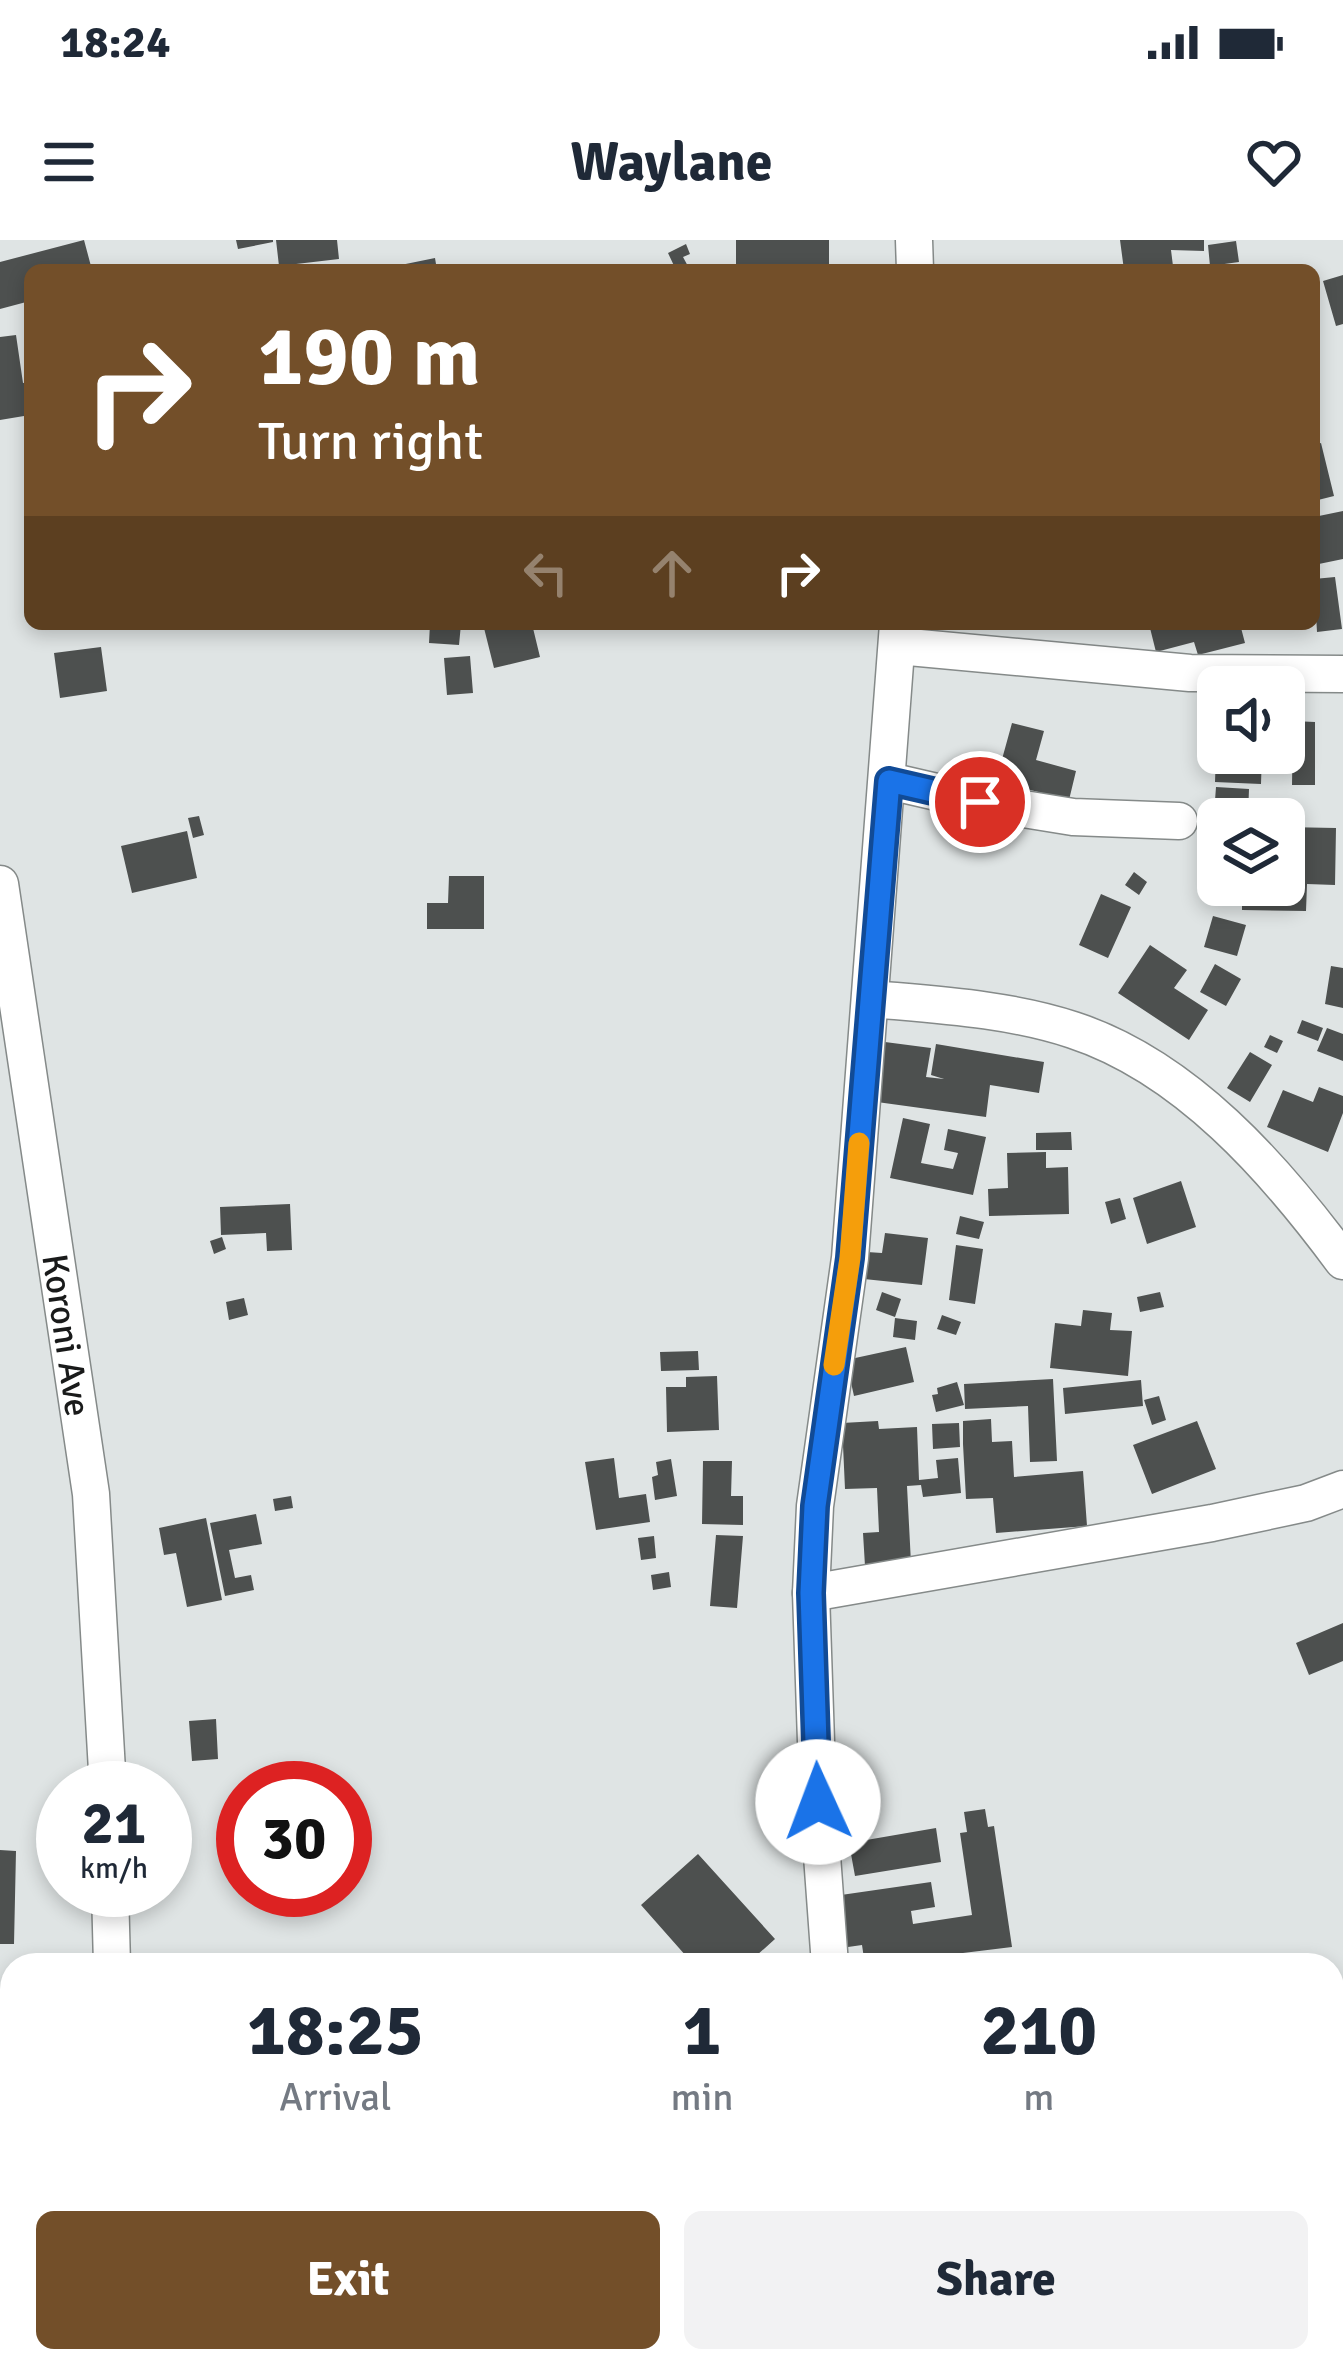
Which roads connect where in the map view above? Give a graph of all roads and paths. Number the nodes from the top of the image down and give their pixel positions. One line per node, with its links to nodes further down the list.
1 (898, 635): 2 (street); 3 (street)
2 (1343, 674)
3 (889, 781): 4 (street); 6 (street)
4 (1179, 820)
5 (0, 884): 10 (street, Koroni Ave)
6 (872, 999): 7 (street); 9 (street)
7 (1343, 1262)
8 (1343, 1489): 9 (street)
9 (811, 1593): 13 (street)
10 (106, 1761)
11 (111, 1917): 12 (street)
12 (112, 1953)
13 (829, 1953)

